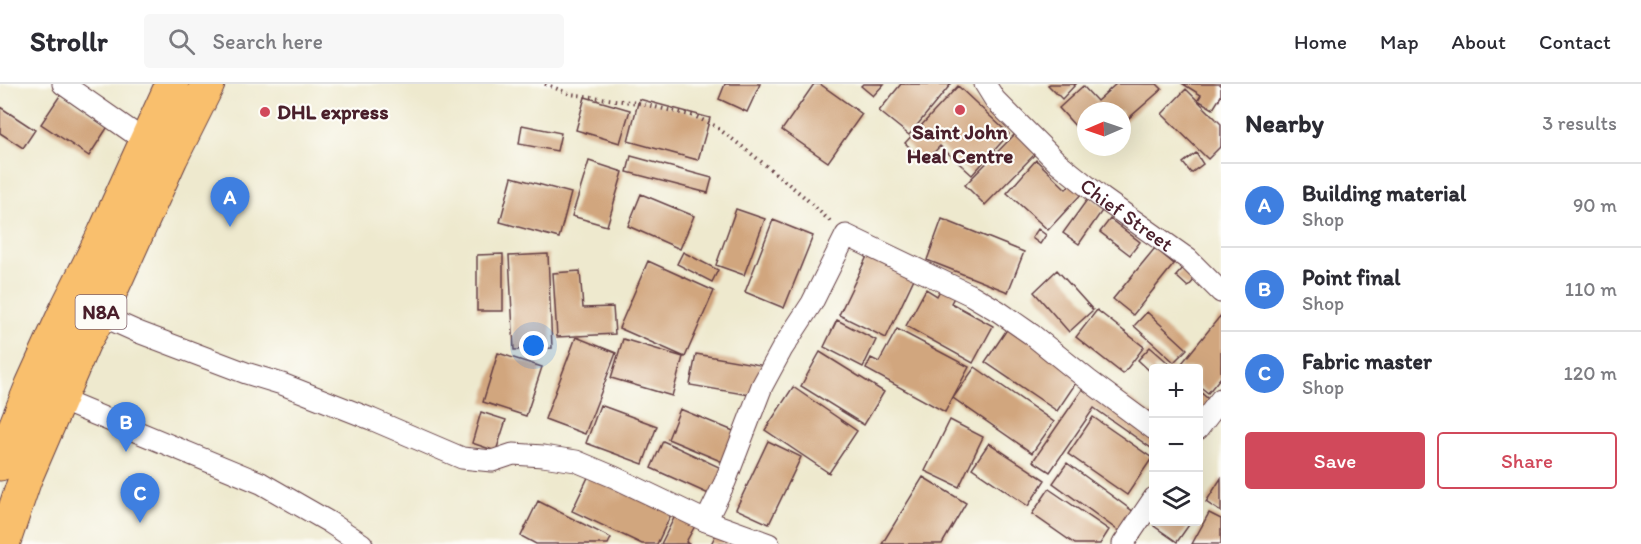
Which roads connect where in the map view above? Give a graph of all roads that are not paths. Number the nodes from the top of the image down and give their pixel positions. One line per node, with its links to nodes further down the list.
1 (63, 84): 5 (street)
2 (172, 84): 5 (highway, N8A)
3 (208, 84): 7 (highway, N8A)
4 (985, 84): 6 (street, Chief Street)
5 (145, 141): 12 (highway, N8A)
6 (1221, 292)
7 (100, 315): 8 (highway, N8A); 14 (street)
8 (61, 397): 15 (highway, N8A); 16 (street)
9 (1221, 399): 10 (street)
10 (1203, 422)
11 (1149, 425): 14 (street)
12 (0, 464)
13 (1149, 505): 18 (street)
14 (706, 521): 17 (street)
15 (3, 544)
16 (362, 544)
17 (769, 544)
18 (1123, 544)

